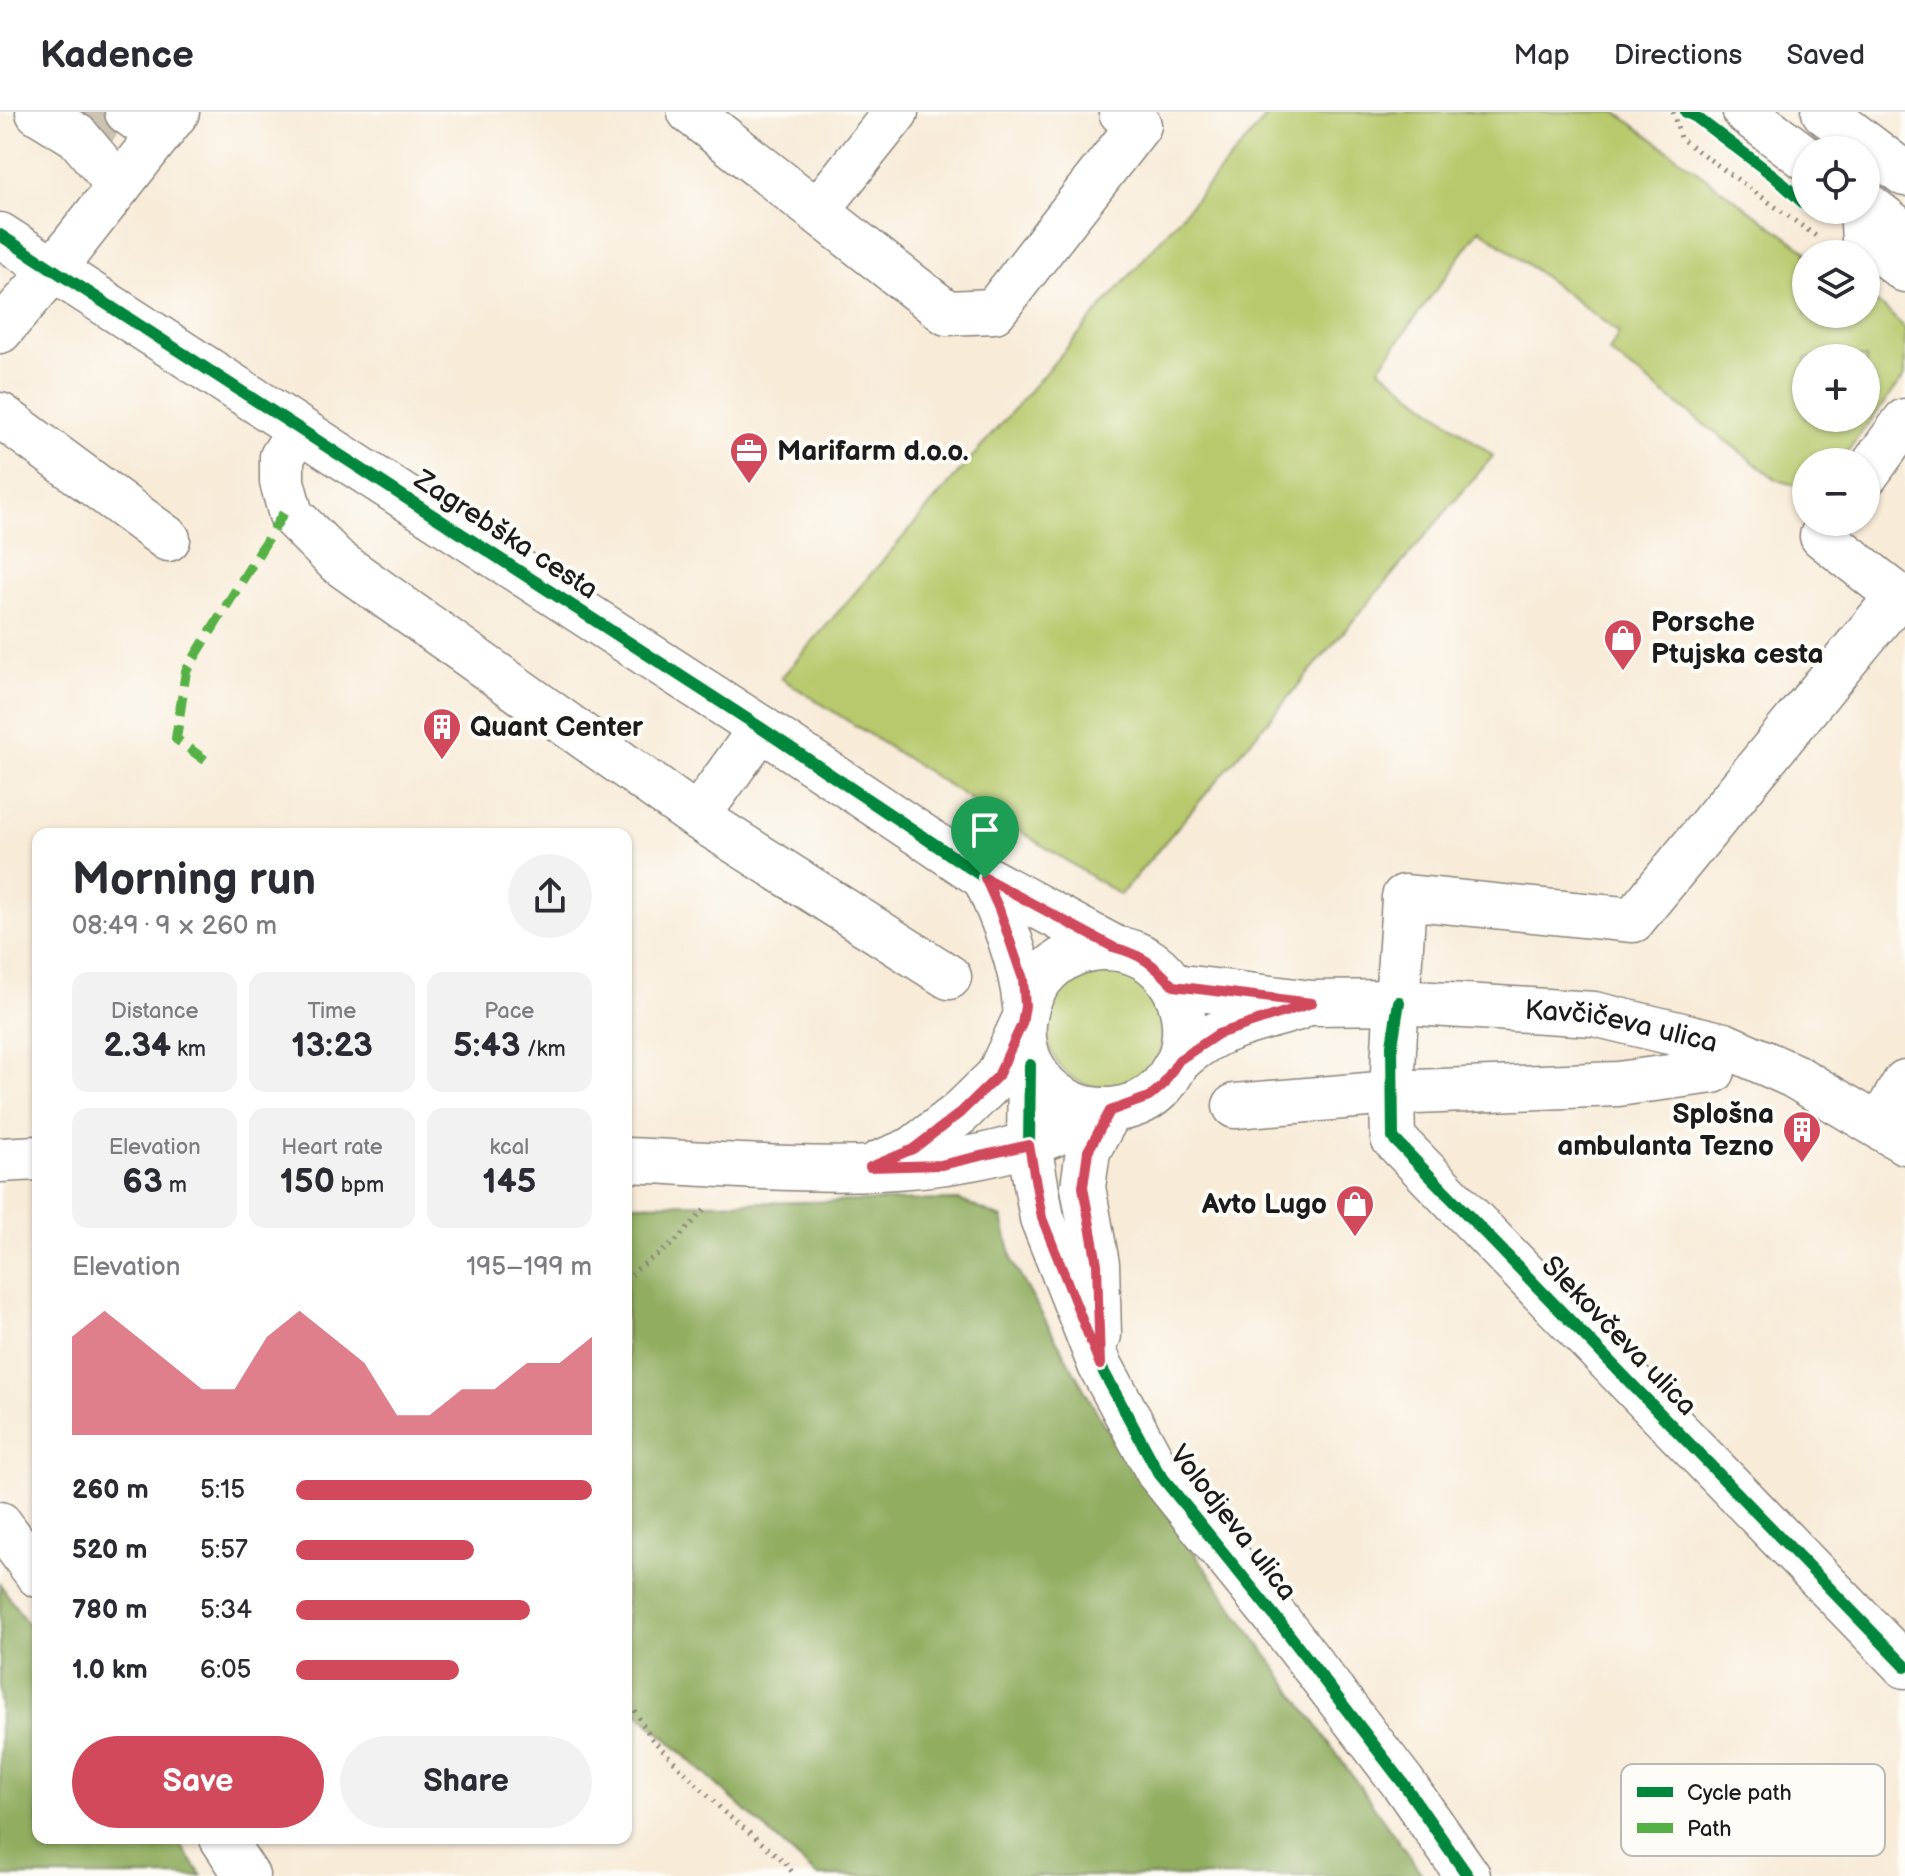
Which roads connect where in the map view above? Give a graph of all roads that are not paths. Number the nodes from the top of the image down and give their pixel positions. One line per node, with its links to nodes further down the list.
1 (38, 112): 10 (street)
2 (690, 112): 11 (street)
3 (896, 112): 11 (street)
4 (1121, 112): 11 (street)
5 (1745, 112): 8 (street)
6 (1824, 112): 9 (street)
7 (154, 120): 10 (street)
8 (1792, 147)
9 (1905, 174)
10 (119, 186): 16 (street)
11 (817, 211)
12 (1880, 215): 14 (street)
13 (1863, 224): 17 (street)
14 (1905, 234)
15 (0, 235): 16 (street, Zagrebška cesta)
16 (53, 270): 18 (street); 21 (street, Zagrebška cesta)
17 (1905, 270)
18 (0, 331)
19 (0, 415): 24 (street)
20 (1905, 421): 22 (street)
21 (299, 430): 25 (street, Zagrebška cesta); 26 (street)
22 (1880, 456)
23 (1822, 536): 31 (street, Slekovčeva ulica)
24 (168, 539)
25 (761, 728): 26 (street); 27 (street, Zagrebška cesta)
26 (697, 817): 29 (street)
27 (985, 878): 28 (street, Zagrebška cesta); 33 (street, Volodjeva ulica)
28 (1113, 947): 30 (street); 33 (street)
29 (949, 977)
30 (1174, 986): 32 (street); 34 (street)
31 (1399, 1002): 32 (street, Kavčičeva ulica); 37 (street, Slekovčeva ulica); 40 (street, Kavčičeva ulica)
32 (1312, 1003): 34 (street)
33 (1026, 1032): 39 (street); 41 (street, Volodjeva ulica); 45 (street)
34 (1179, 1060): 39 (street)
35 (1713, 1071): 37 (street, Kavčičeva ulica)
36 (1905, 1082): 40 (street)
37 (1391, 1093): 38 (street, Kavčičeva ulica); 49 (street, Slekovčeva ulica)
38 (1235, 1106)
39 (1110, 1111): 41 (street); 46 (street, Volodjeva ulica)
40 (1892, 1134)
41 (1029, 1145): 45 (street); 46 (street, Volodjeva ulica)
42 (32, 1158): 43 (street)
43 (0, 1160)
44 (632, 1160): 45 (street)
45 (870, 1167)
46 (1100, 1365): 52 (street, Volodjeva ulica)
47 (0, 1524): 48 (street)
48 (32, 1567)
49 (1905, 1666)
50 (226, 1844): 51 (street)
51 (247, 1876)
52 (1468, 1876)

